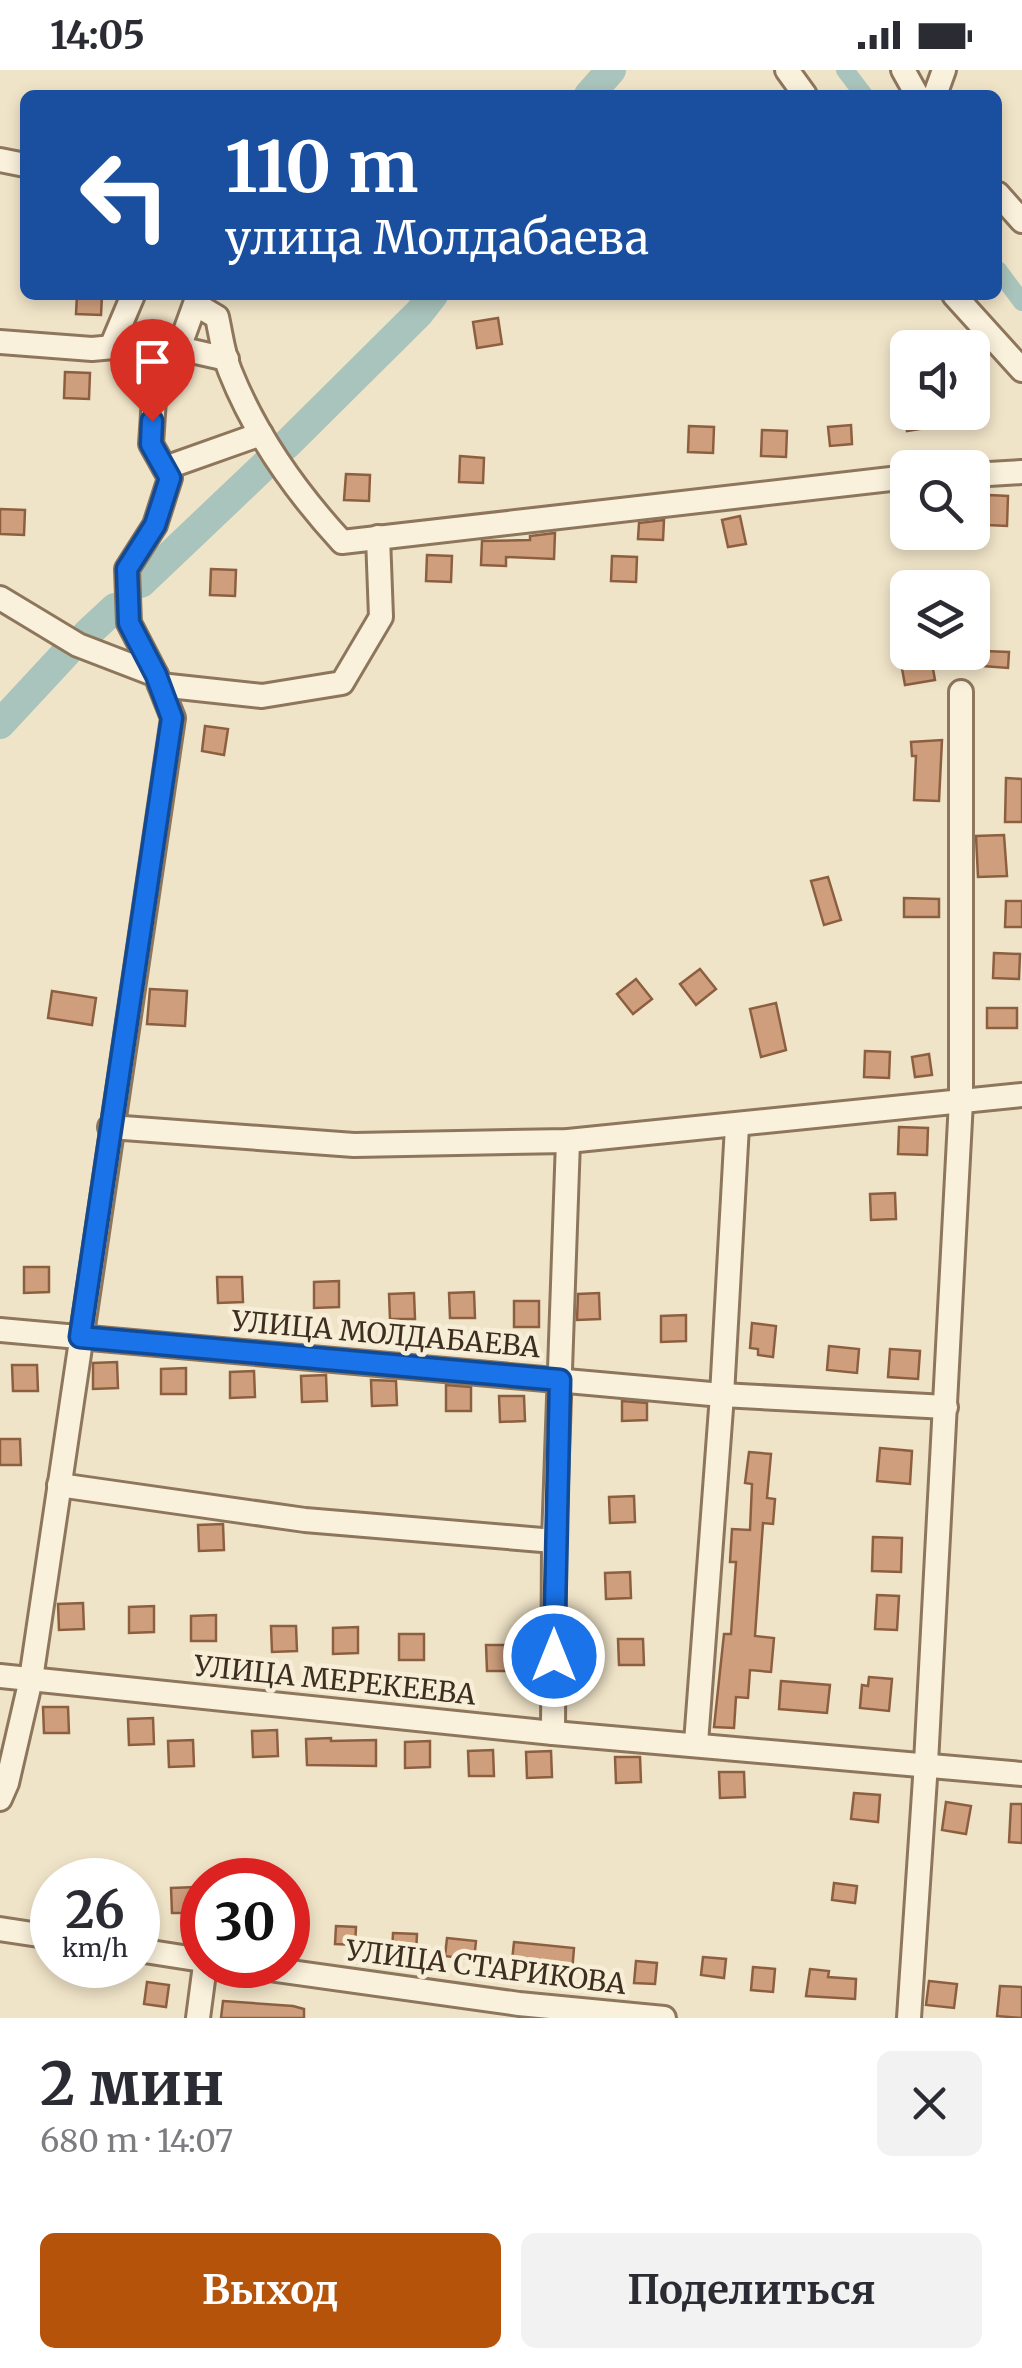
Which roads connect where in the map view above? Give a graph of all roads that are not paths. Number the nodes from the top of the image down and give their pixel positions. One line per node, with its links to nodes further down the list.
1 (1002, 198): 2 (street)
2 (1022, 221)
3 (132, 300): 6 (street)
4 (959, 300): 9 (street)
5 (0, 342): 6 (street)
6 (121, 346): 7 (street); 10 (street)
7 (179, 348): 8 (street); 8 (street); 10 (street)
8 (226, 359): 11 (street)
9 (1022, 370)
10 (154, 399): 12 (street)
11 (262, 434): 12 (street); 16 (street)
12 (165, 468): 18 (street)
13 (1022, 472): 14 (street)
14 (990, 473)
15 (890, 480): 16 (street)
16 (378, 537): 18 (street)
17 (0, 598): 18 (street)
18 (158, 680): 23 (street)
19 (960, 692): 21 (street)
20 (1022, 1094): 21 (street)
21 (961, 1100): 22 (street); 29 (street)
22 (736, 1126): 24 (street); 28 (street)
23 (110, 1127): 24 (street); 26 (street)
24 (568, 1142): 27 (street)
25 (0, 1330): 26 (street, УЛИЦА МОЛДАБАЕВА)
26 (80, 1337): 27 (street, УЛИЦА МОЛДАБАЕВА); 30 (street)
27 (560, 1380): 28 (street, УЛИЦА МОЛДАБАЕВА); 31 (street)
28 (722, 1395): 29 (street, УЛИЦА МОЛДАБАЕВА); 35 (street)
29 (946, 1407): 36 (street)
30 (60, 1485): 31 (street); 33 (street)
31 (554, 1541): 34 (street)
32 (0, 1676): 33 (street, УЛИЦА МЕРЕКЕЕВА)
33 (30, 1680): 34 (street, УЛИЦА МЕРЕКЕЕВА); 38 (street)
34 (553, 1733): 35 (street, УЛИЦА МЕРЕКЕЕВА)
35 (696, 1743): 36 (street, УЛИЦА МЕРЕКЕЕВА)
36 (926, 1764): 37 (street, УЛИЦА МЕРЕКЕЕВА); 46 (street)
37 (1022, 1774)
38 (0, 1800)
39 (0, 1929): 40 (street)
40 (30, 1934)
41 (310, 1977): 43 (street, УЛИЦА СТАРИКОВА)
42 (201, 1988): 44 (street)
43 (519, 2011): 45 (street, УЛИЦА СТАРИКОВА)
44 (198, 2018)
45 (664, 2018)
46 (909, 2018)

